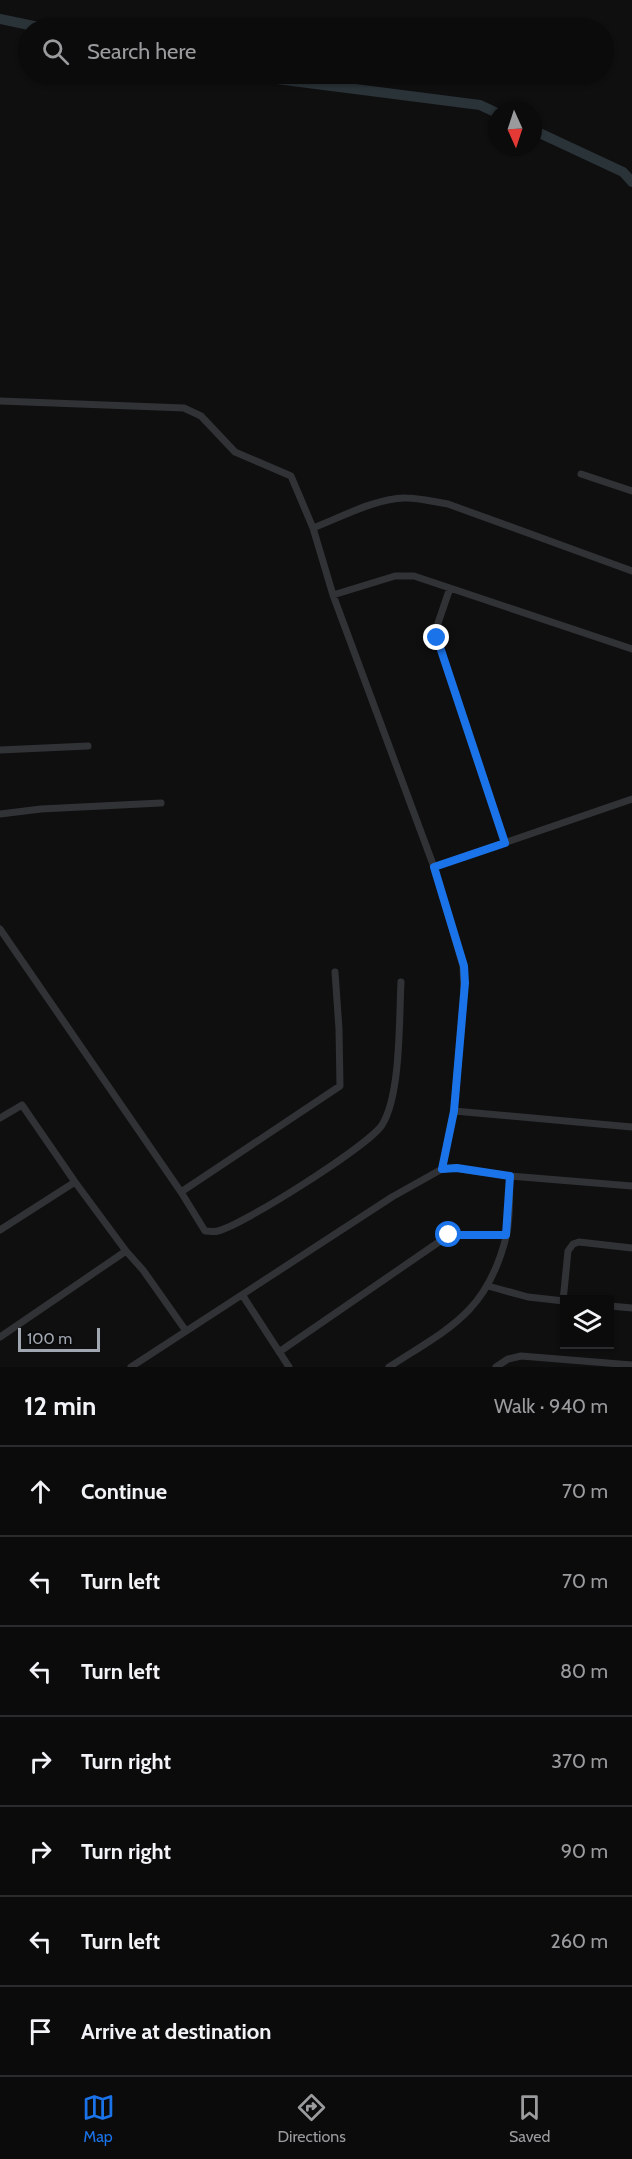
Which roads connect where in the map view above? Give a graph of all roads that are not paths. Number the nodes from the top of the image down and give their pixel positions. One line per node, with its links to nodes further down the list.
1 (0, 401): 4 (street)
2 (581, 474): 3 (street)
3 (632, 491)
4 (313, 528): 5 (street); 7 (street)
5 (632, 571)
6 (450, 588): 7 (street); 8 (street); 14 (street)
7 (333, 595): 15 (street)
8 (632, 649)
9 (87, 746): 10 (street)
10 (0, 750)
11 (632, 800): 14 (street)
12 (161, 803): 13 (street)
13 (0, 814)
14 (505, 843): 15 (street)
15 (434, 867): 19 (street)
16 (0, 928): 26 (street)
17 (335, 972): 26 (street)
18 (401, 982): 26 (street)
19 (454, 1111): 21 (street); 22 (street)
20 (0, 1118): 24 (street)
21 (632, 1127)
22 (442, 1169): 23 (street); 33 (street)
23 (510, 1176): 25 (street); 28 (street)
24 (75, 1182): 27 (street); 30 (street)
25 (632, 1186)
26 (181, 1192)
27 (0, 1230)
28 (506, 1235): 31 (street); 39 (street)
29 (632, 1248): 32 (street)
30 (126, 1251): 37 (street); 38 (street)
31 (488, 1286): 34 (street); 43 (street)
32 (564, 1295)
33 (243, 1296): 37 (street); 39 (street)
34 (560, 1301)
35 (614, 1306): 36 (street)
36 (632, 1308)
37 (186, 1331): 41 (street)
38 (0, 1337)
39 (279, 1352): 42 (street)
40 (632, 1365): 44 (street)
41 (131, 1367)
42 (289, 1367)
43 (389, 1367)
44 (496, 1367)

